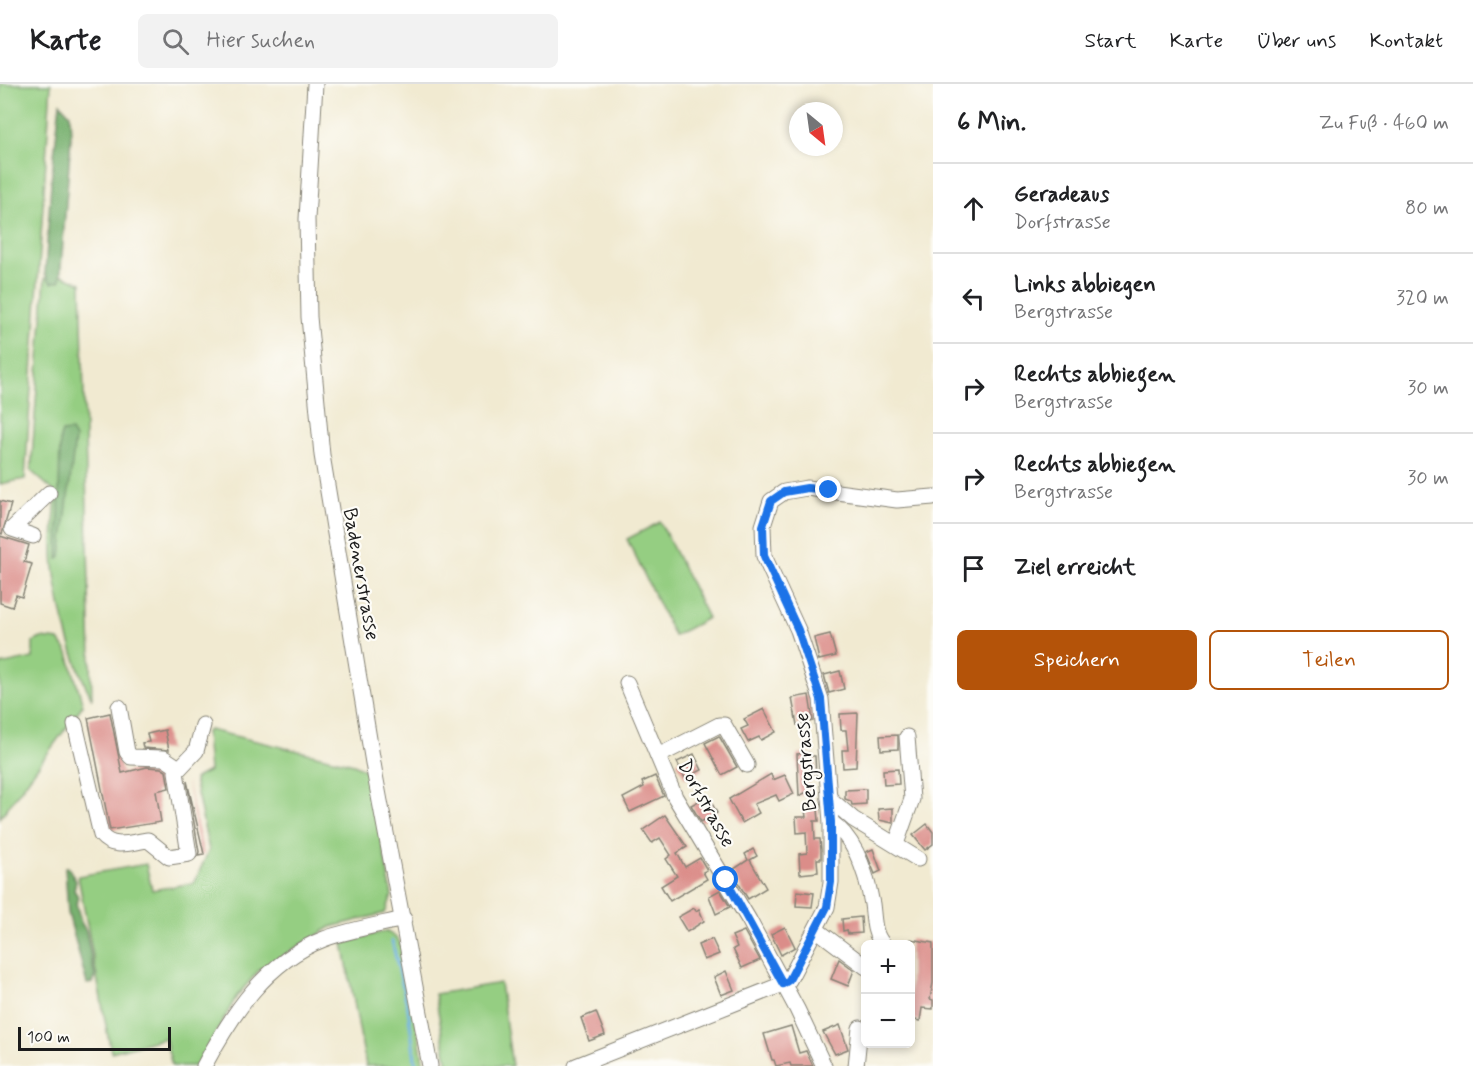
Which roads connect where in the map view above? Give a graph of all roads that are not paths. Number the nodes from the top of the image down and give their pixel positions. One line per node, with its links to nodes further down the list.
1 (315, 84): 17 (street, Badenerstrasse)
2 (49, 493): 4 (street)
3 (933, 497): 13 (street, Bergstrasse)
4 (33, 536)
5 (627, 683): 10 (street, Dorfstrasse)
6 (119, 707): 12 (street)
7 (75, 724): 12 (street)
8 (203, 725): 12 (street)
9 (907, 737): 15 (street)
10 (658, 756): 11 (street); 21 (street, Dorfstrasse)
11 (747, 765)
12 (179, 768)
13 (829, 798): 14 (street, Bergstrasse); 15 (street)
14 (831, 822): 18 (street, Bergstrasse); 19 (street)
15 (896, 844): 16 (street)
16 (918, 859)
17 (404, 918): 24 (street); 25 (street, Badenerstrasse)
18 (817, 930): 20 (street); 21 (street, Bergstrasse)
19 (880, 940)
20 (861, 963)
21 (783, 984): 23 (street); 27 (street, Dorfstrasse)
22 (860, 1028): 28 (street)
23 (597, 1062): 26 (street)
24 (204, 1066)
25 (430, 1066)
26 (576, 1066)
27 (824, 1066)
28 (856, 1066)

